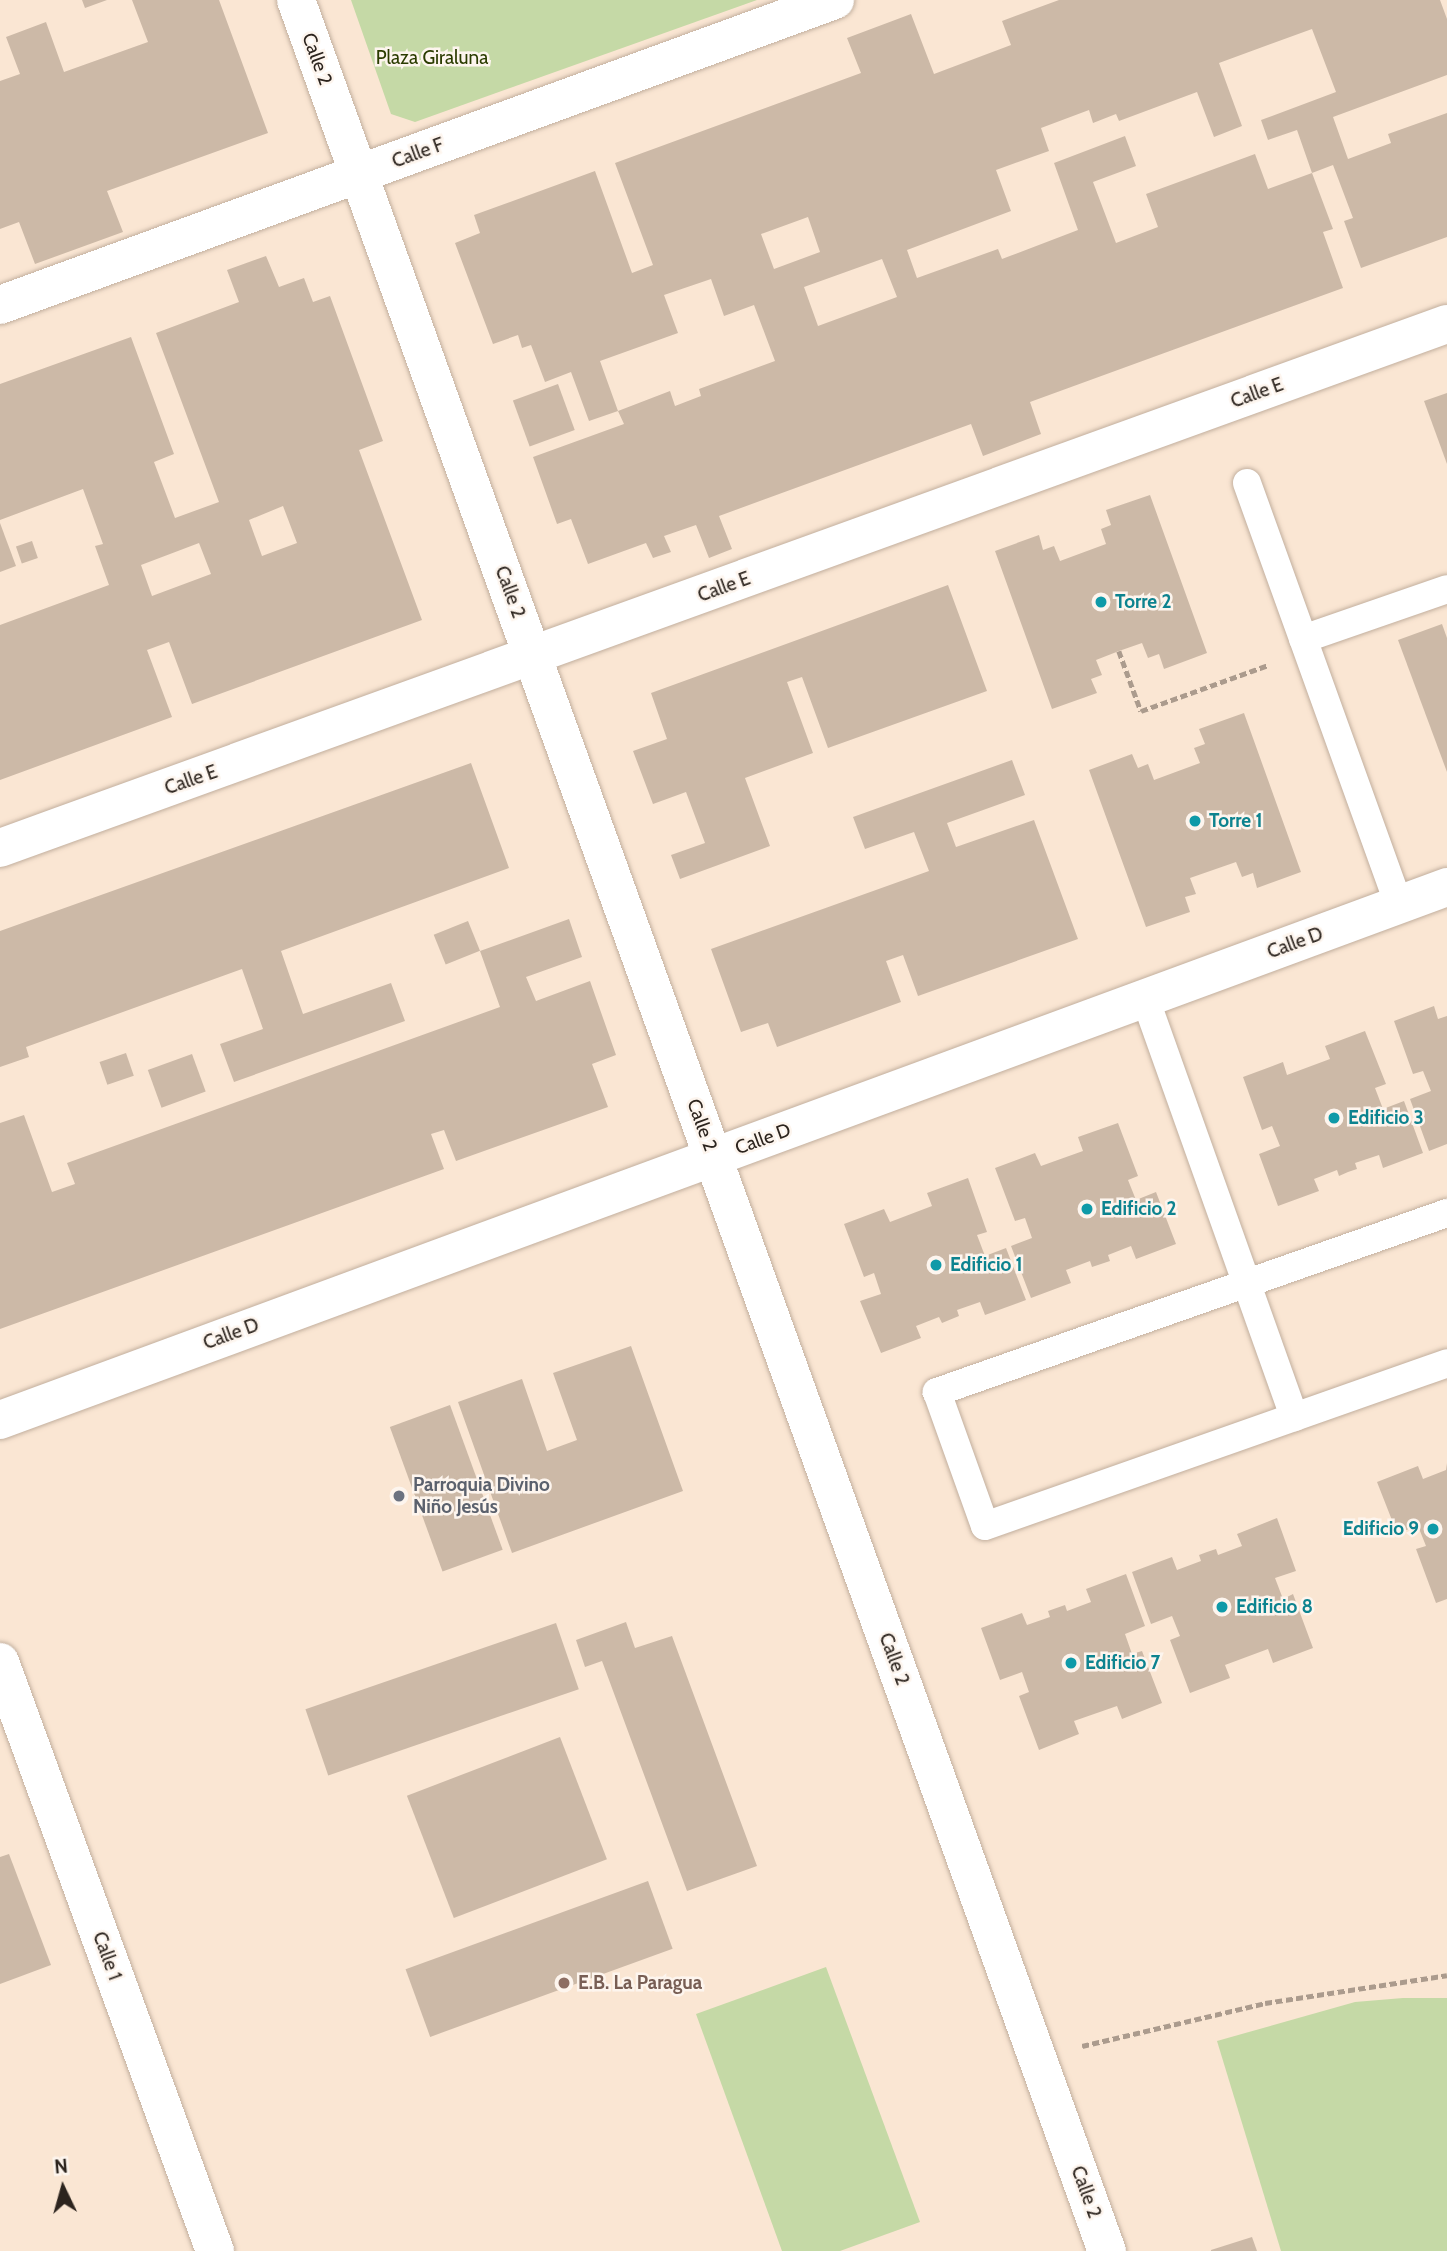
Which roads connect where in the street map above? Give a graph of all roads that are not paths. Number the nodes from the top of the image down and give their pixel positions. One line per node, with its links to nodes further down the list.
1 (296, 0): 3 (street, Calle 2)
2 (835, 0): 3 (street, Calle F)
3 (359, 174): 4 (street, Calle F); 9 (street, Calle 2)
4 (0, 305)
5 (1447, 324): 9 (street, Calle E)
6 (1247, 483): 8 (lane)
7 (1447, 589): 8 (lane)
8 (1305, 645): 12 (lane)
9 (533, 656): 10 (street, Calle E); 14 (street, Calle 2)
10 (0, 848)
11 (1447, 887): 12 (street, Calle D)
12 (1399, 905): 13 (street, Calle D)
13 (1145, 998): 14 (street, Calle D); 16 (lane)
14 (714, 1157): 19 (street, Calle D); 22 (street, Calle 2)
15 (1447, 1213): 16 (lane)
16 (1246, 1283): 18 (lane); 18 (lane)
17 (1447, 1363): 18 (lane)
18 (1294, 1417)
19 (0, 1420)
20 (0, 1662): 21 (street, Calle 1)
21 (215, 2251)
22 (1107, 2251)

